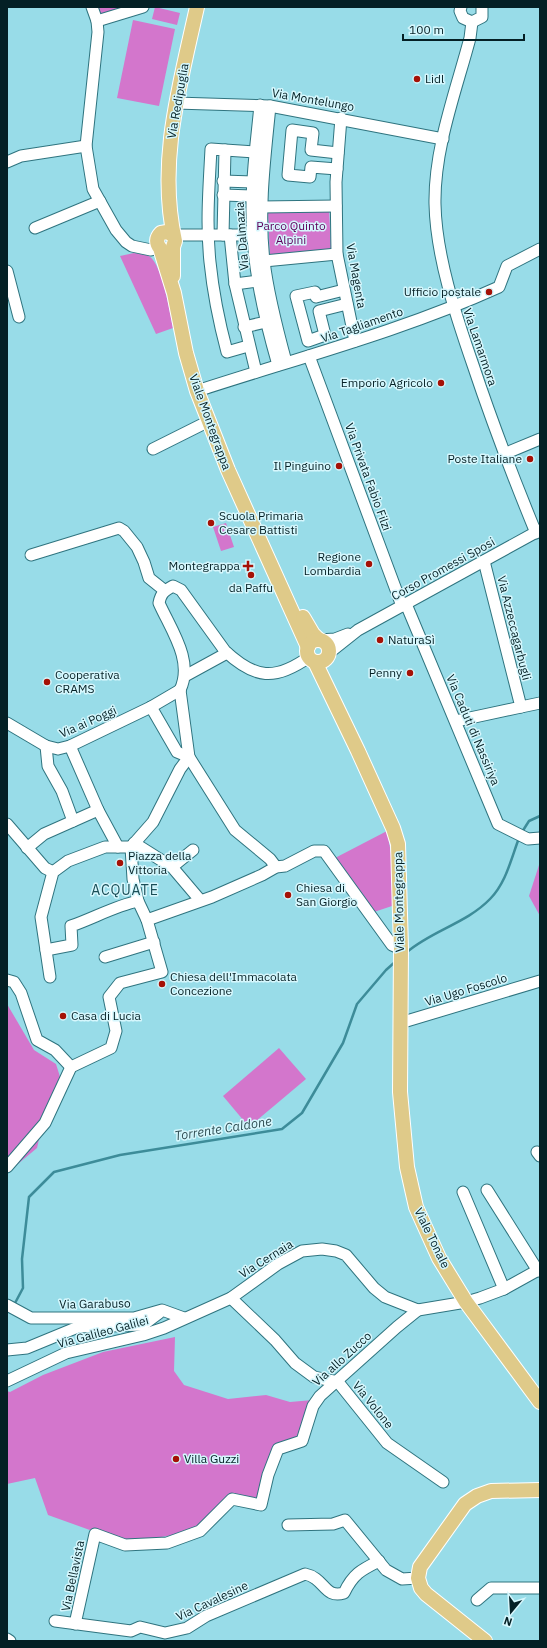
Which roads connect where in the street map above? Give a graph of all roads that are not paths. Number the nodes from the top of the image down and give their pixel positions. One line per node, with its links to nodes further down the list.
1 (92, 7): 6 (street)
2 (143, 7): 6 (street)
3 (197, 7): 8 (main road, Via Redipuglia)
4 (461, 7): 7 (street)
5 (482, 7): 7 (street)
6 (97, 21): 12 (street)
7 (472, 22): 11 (street, Via Lamarmora)
8 (176, 102): 9 (street, Via Montelungo); 29 (main road, Via Redipuglia)
9 (265, 105): 10 (street, Via Montelungo); 14 (street, Via Dalmazia); 24 (street, Via Dalmazia)
10 (341, 118): 11 (street, Via Montelungo); 15 (street, Via Magenta)
11 (443, 139): 38 (street, Via Lamarmora)
12 (86, 146): 16 (street); 22 (street)
13 (225, 150): 14 (street); 18 (street); 28 (street)
14 (255, 152): 19 (street, Via Dalmazia)
15 (338, 153): 17 (street, Via Magenta); 17 (street)
16 (7, 162)
17 (337, 169): 23 (street, Via Magenta)
18 (223, 181): 19 (street); 20 (street)
19 (253, 182): 21 (street, Via Dalmazia)
20 (223, 195): 21 (street); 26 (street)
21 (252, 196): 27 (street, Via Dalmazia)
22 (100, 201): 25 (street); 29 (street)
23 (336, 206): 24 (street); 31 (street, Via Magenta)
24 (261, 207): 27 (street, Via Dalmazia)
25 (35, 228)
26 (226, 235): 27 (street); 28 (street); 35 (street)
27 (257, 235): 32 (street, Via Dalmazia); 34 (street, Via Dalmazia)
28 (205, 236): 29 (street); 43 (street)
29 (165, 240): 47 (main road, Viale Montegrappa)
30 (540, 249): 38 (street, Via Tagliamento)
31 (337, 254): 32 (street); 36 (street, Via Magenta)
32 (264, 261): 45 (street, Via Dalmazia)
33 (7, 271): 39 (street)
34 (258, 282): 35 (street); 40 (street, Via Dalmazia)
35 (236, 284): 41 (street)
36 (344, 290): 37 (street, Via Magenta); 37 (street)
37 (347, 304): 42 (street, Via Magenta)
38 (453, 308): 42 (street, Via Tagliamento); 51 (street, Via Lamarmora)
39 (19, 317)
40 (266, 322): 41 (street); 45 (street, Via Dalmazia)
41 (244, 327): 43 (street)
42 (355, 341): 44 (street, Via Tagliamento)
43 (248, 346): 46 (street)
44 (309, 356): 45 (street, Via Tagliamento); 56 (street, Via Privata Fabio Filzi)
45 (282, 364): 46 (street, Via Tagliamento)
46 (256, 372): 47 (street, Via Tagliamento)
47 (197, 391): 48 (main road, Viale Montegrappa)
48 (209, 422): 50 (street); 59 (main road, Viale Montegrappa)
49 (540, 439): 51 (street)
50 (153, 449)
51 (504, 454): 52 (street, Via Lamarmora)
52 (538, 532): 54 (street, Corso Promessi Sposi)
53 (31, 555): 55 (street)
54 (484, 561): 56 (street, Corso Promessi Sposi); 64 (street, Via Azzeccagarbugli)
55 (164, 590): 58 (street, Corso Promessi Sposi); 60 (street)
56 (404, 605): 57 (street, Corso Promessi Sposi); 65 (street, Via Caduti di Nassiriya)
57 (358, 630): 59 (street, Corso Promessi Sposi); 59 (street, Corso Promessi Sposi)
58 (227, 653): 59 (street, Corso Promessi Sposi); 60 (street)
59 (318, 653): 86 (main road, Viale Montegrappa)
60 (185, 676): 61 (street)
61 (180, 690): 63 (street, Via ai Poggi); 69 (street)
62 (540, 703): 64 (street)
63 (151, 707): 68 (street, Via ai Poggi); 69 (street)
64 (521, 707): 65 (street)
65 (456, 721): 73 (street, Via Caduti di Nassiriya)
66 (7, 723): 67 (street, Via ai Poggi)
67 (46, 746): 68 (street, Via ai Poggi); 71 (street)
68 (70, 746): 70 (street)
69 (189, 757): 74 (street); 79 (street)
70 (98, 810): 71 (street); 75 (street)
71 (73, 821): 76 (street)
72 (7, 824): 76 (street)
73 (540, 838)
74 (133, 845): 75 (street); 78 (street); 82 (street)
75 (118, 847): 80 (street)
76 (27, 848): 80 (street)
77 (193, 850): 78 (street)
78 (172, 867): 81 (street)
79 (272, 869): 81 (street); 86 (street)
80 (53, 872): 85 (street)
81 (200, 900): 83 (street)
82 (138, 901): 83 (street); 85 (street)
83 (147, 920): 84 (street)
84 (154, 942): 87 (street); 92 (street)
85 (46, 950): 88 (street)
86 (401, 950): 91 (main road, Viale Montegrappa)
87 (105, 957)
88 (50, 977)
89 (7, 980): 92 (street)
90 (540, 981): 91 (street, Via Ugo Foscolo)
91 (400, 1023): 99 (main road, Viale Tonale)
92 (71, 1067): 93 (street)
93 (9, 1165)
94 (487, 1190): 96 (street)
95 (463, 1192): 97 (street)
96 (539, 1270): 97 (street)
97 (504, 1289): 99 (street)
98 (231, 1298): 102 (street, Via Cernaia); 103 (street, Via Cernaia); 106 (street, Via Volone)
99 (466, 1302): 102 (street); 107 (main road, Viale Tonale)
100 (7, 1305): 101 (street, Via Garabuso)
101 (162, 1310): 103 (street); 104 (street)
102 (418, 1310): 106 (street, Via allo Zucco)
103 (184, 1318): 105 (street, Via Galileo Galilei)
104 (7, 1350)
105 (7, 1381)
106 (338, 1382): 108 (street, Via Volone); 113 (street, Via allo Zucco)
107 (540, 1402)
108 (444, 1482)
109 (540, 1490): 111 (main road)
110 (540, 1498): 111 (main road)
111 (452, 1523): 115 (main road)
112 (288, 1525): 114 (street)
113 (95, 1534): 119 (street, Via Bellavista)
114 (379, 1561): 115 (street); 120 (street, Via Cavalesine)
115 (418, 1578): 123 (main road)
116 (540, 1588): 117 (street)
117 (477, 1600)
118 (55, 1621): 119 (street, Via Cavalesine)
119 (75, 1624): 120 (street, Via Cavalesine)
120 (130, 1636)
121 (7, 1639): 122 (street)
122 (10, 1641)
123 (485, 1641)

